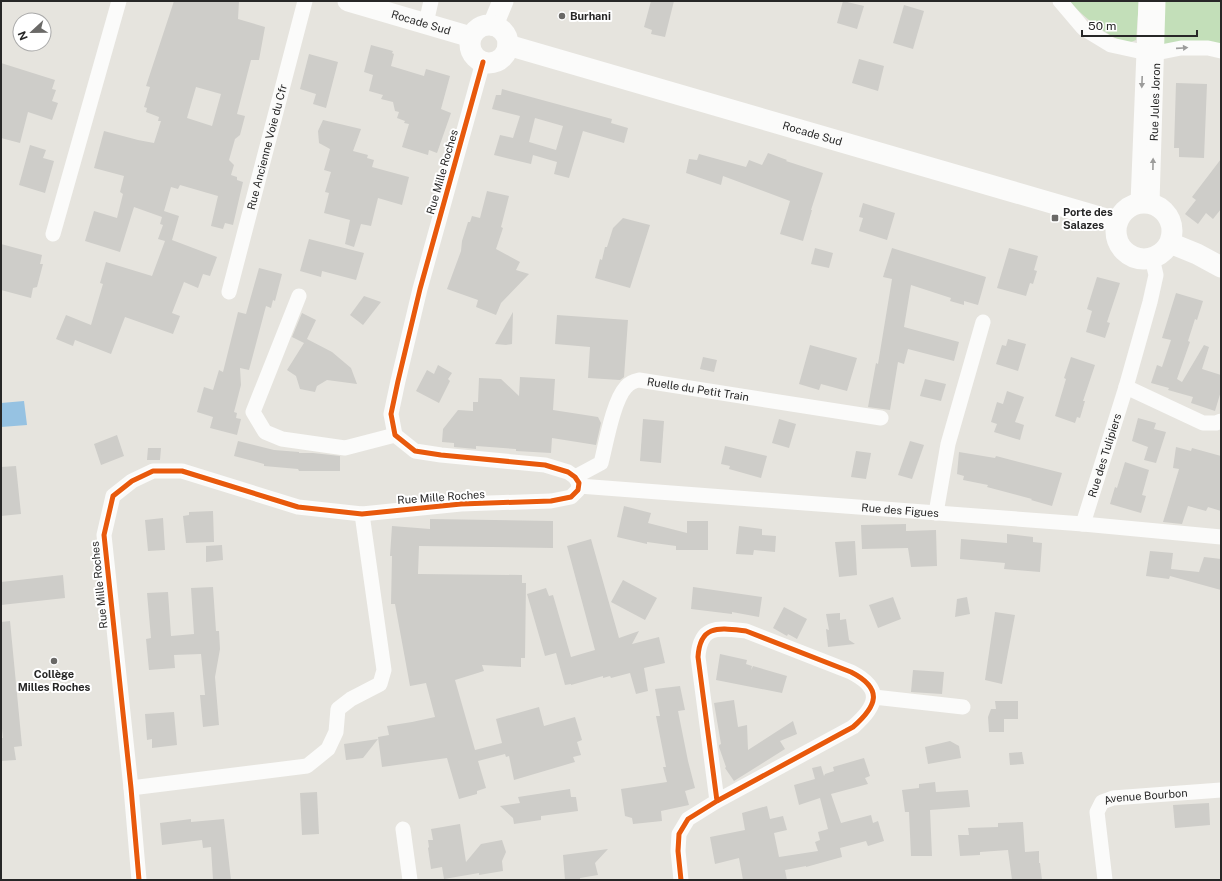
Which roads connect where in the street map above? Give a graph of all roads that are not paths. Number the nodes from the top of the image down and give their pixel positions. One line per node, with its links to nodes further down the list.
1 (118, 1): 18 (street)
2 (305, 1): 22 (street, Rue Ancienne Voie du Cfr)
3 (348, 1): 9 (main road, Rocade Sud)
4 (431, 1): 9 (street)
5 (503, 1): 10 (main road)
6 (1060, 1): 14 (street)
7 (1146, 1): 14 (street, Rue Jules Joron)
8 (1158, 1): 14 (street, Rue Jules Joron)
9 (426, 23): 11 (main road, Rocade Sud)
10 (493, 25): 11 (main road); 12 (main road)
11 (471, 37): 15 (main road)
12 (508, 45): 15 (main road); 17 (main road, Rocade Sud)
13 (1221, 51): 14 (street, one-way to 13)
14 (1150, 52): 16 (street, Rue Jules Joron)
15 (483, 62): 28 (street, Rue Mille Roches)
16 (1145, 203): 17 (main road); 19 (main road)
17 (1117, 222): 20 (main road)
18 (53, 234)
19 (1170, 243): 20 (main road); 21 (main road)
20 (1152, 258): 25 (street, Rue des Tulipiers)
21 (1221, 267)
22 (229, 292)
23 (298, 296): 28 (street)
24 (983, 322): 30 (street)
25 (1126, 387): 27 (street); 32 (street, Rue des Tulipiers)
26 (881, 418): 29 (street, Ruelle du Petit Train)
27 (1221, 421)
28 (395, 435): 29 (street)
29 (577, 482): 30 (street, Rue des Figues); 31 (street, Rue Mille Roches)
30 (936, 513): 32 (street, Rue des Figues)
31 (362, 514): 36 (street); 36 (street, Rue Mille Roches)
32 (1083, 524): 33 (street, Rue des Figues)
33 (1221, 537)
34 (874, 697): 35 (street); 38 (street); 38 (street)
35 (963, 706)
36 (131, 788): 40 (street, Rue Mille Roches)
37 (1221, 790): 43 (street, Avenue Bourbon)
38 (717, 801): 42 (street)
39 (403, 829): 41 (street)
40 (139, 880)
41 (410, 880)
42 (681, 880)
43 (1105, 880)

